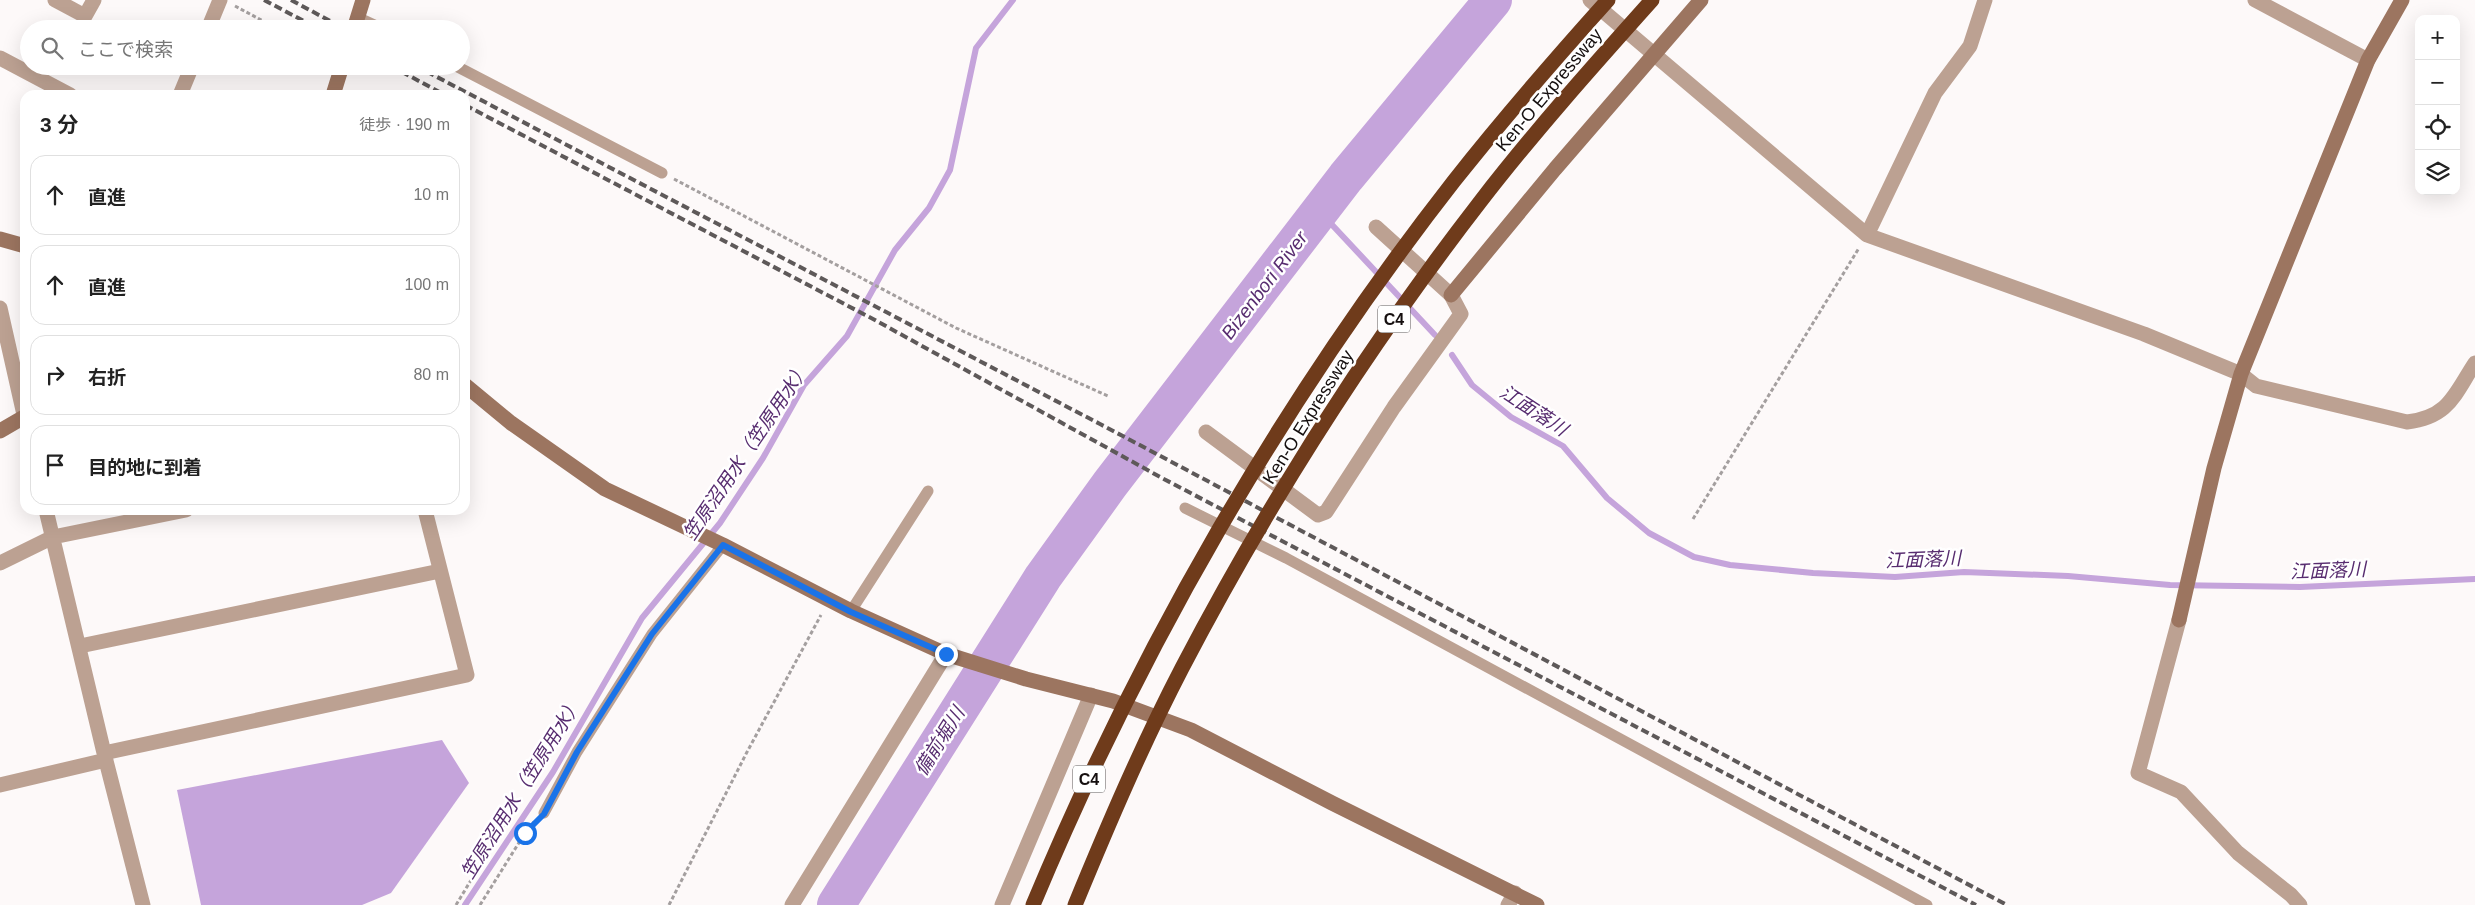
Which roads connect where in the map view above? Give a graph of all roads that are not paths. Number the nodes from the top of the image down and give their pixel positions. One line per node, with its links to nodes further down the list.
1 (55, 0): 2 (street)
2 (94, 0)
3 (220, 0): 12 (street)
4 (363, 0): 13 (street)
5 (1590, 0): 14 (street)
6 (1608, 0): 59 (highway, Ken-O Expressway / C4, bridge)
7 (1652, 0): 60 (highway, Ken-O Expressway / C4, bridge)
8 (1701, 0): 14 (street)
9 (1985, 0): 27 (street)
10 (2255, 0): 16 (street)
11 (2402, 0): 16 (street)
12 (212, 20)
13 (357, 20)
14 (1652, 53): 27 (street); 30 (street)
15 (0, 58): 17 (street)
16 (2368, 60): 33 (street)
17 (20, 69)
18 (470, 73): 25 (lane)
19 (32, 75): 22 (street)
20 (188, 75): 23 (street)
21 (339, 75): 24 (street)
22 (61, 90)
23 (182, 90)
24 (335, 90)
25 (662, 173)
26 (1376, 227): 30 (street)
27 (1867, 235): 33 (street)
28 (0, 239): 29 (street)
29 (20, 245)
30 (1451, 295): 38 (street)
31 (0, 308): 35 (street)
32 (2475, 363): 33 (street)
33 (2241, 374): 63 (street)
34 (470, 389): 45 (street)
35 (20, 396)
36 (20, 421): 37 (street)
37 (0, 431)
38 (1206, 432)
39 (928, 491): 48 (lane)
40 (1185, 508): 62 (lane)
41 (47, 515): 44 (street)
42 (161, 515): 44 (street)
43 (426, 515): 47 (street)
44 (53, 537): 46 (street); 49 (street)
45 (720, 544): 48 (street); 54 (lane)
46 (0, 564)
47 (440, 571): 49 (street); 52 (street)
48 (851, 612): 50 (street)
49 (80, 646): 52 (street)
50 (948, 655): 51 (street); 57 (street)
51 (1091, 695): 55 (street); 58 (street)
52 (105, 757): 53 (street); 56 (street)
53 (0, 785)
54 (544, 814)
55 (1511, 899): 61 (street)
56 (143, 905)
57 (792, 905)
58 (1002, 905)
59 (1033, 905)
60 (1075, 905)
61 (1537, 905)
62 (1927, 905)
63 (2300, 905)

